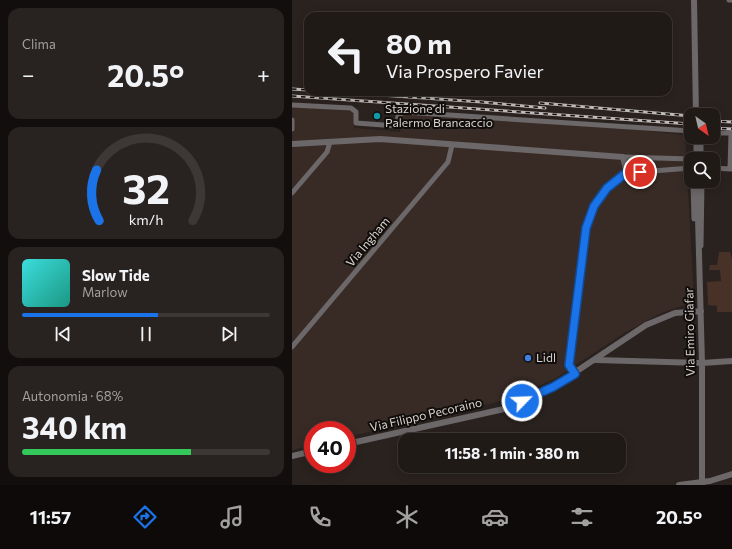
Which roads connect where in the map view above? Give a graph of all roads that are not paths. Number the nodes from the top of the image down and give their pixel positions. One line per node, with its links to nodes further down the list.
1 (694, 0): 5 (street)
2 (729, 0): 3 (street)
3 (732, 0)
4 (292, 105): 8 (street)
5 (696, 108)
6 (292, 120): 7 (street)
7 (292, 129)
8 (684, 131)
9 (720, 133): 10 (street)
10 (731, 133): 18 (street)
11 (330, 142): 12 (street); 13 (street); 23 (street)
12 (292, 144)
13 (452, 145): 14 (street); 27 (street, Via Ingham)
14 (623, 157): 15 (street); 19 (street)
15 (684, 159)
16 (684, 168): 19 (street)
17 (720, 168): 18 (street)
18 (731, 169)
19 (627, 172): 33 (street)
20 (694, 188): 24 (street)
21 (697, 188): 24 (street, Via Emiro Giafar)
22 (702, 188): 25 (street)
23 (292, 193)
24 (696, 220): 25 (street, Via Emiro Giafar)
25 (700, 263): 26 (street, Via Emiro Giafar)
26 (701, 311): 28 (street, Via Filippo Pecoraino); 32 (street, Via Emiro Giafar)
27 (292, 347)
28 (615, 347): 29 (street, Via Filippo Pecoraino); 30 (street)
29 (596, 360): 30 (street); 33 (street, Via Filippo Pecoraino)
30 (613, 361): 32 (street)
31 (732, 361): 32 (street)
32 (702, 363): 38 (street, Via Emiro Giafar)
33 (575, 374): 34 (street, Via Filippo Pecoraino)
34 (356, 442)
35 (304, 454): 36 (street)
36 (292, 456)
37 (732, 474): 38 (street)
38 (702, 483): 39 (street)
39 (679, 485)

